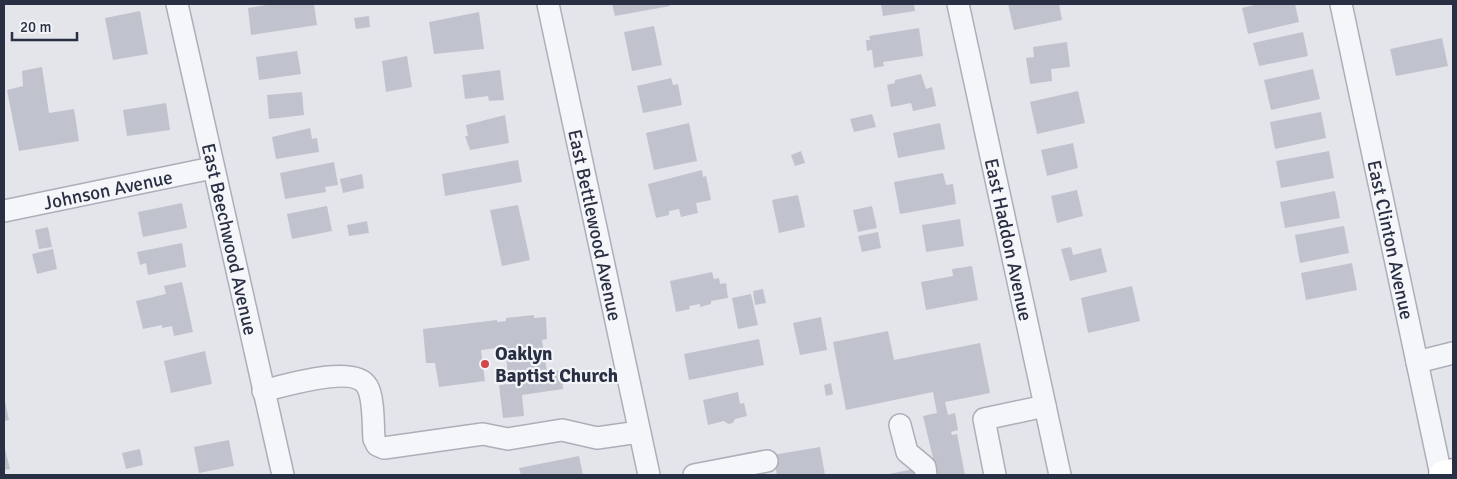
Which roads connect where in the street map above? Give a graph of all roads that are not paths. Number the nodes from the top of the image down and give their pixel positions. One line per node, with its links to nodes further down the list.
1 (177, 4): 5 (street, East Beechwood Avenue)
2 (548, 4): 12 (street, East Bettlewood Avenue)
3 (958, 4): 10 (street, East Haddon Avenue)
4 (1341, 4): 8 (street, East Clinton Avenue)
5 (212, 168): 6 (street, Johnson Avenue); 9 (street, East Beechwood Avenue)
6 (4, 211)
7 (1453, 353): 8 (street)
8 (1417, 362): 21 (street, East Clinton Avenue)
9 (263, 391): 12 (street); 15 (street, East Beechwood Avenue)
10 (1045, 406): 19 (street); 20 (street, East Haddon Avenue)
11 (900, 425): 18 (street)
12 (639, 432): 16 (street, East Bettlewood Avenue)
13 (767, 461): 17 (street)
14 (1453, 473): 21 (highway)
15 (283, 475)
16 (648, 475)
17 (694, 475)
18 (926, 475)
19 (995, 475)
20 (1060, 475)
21 (1442, 475)

